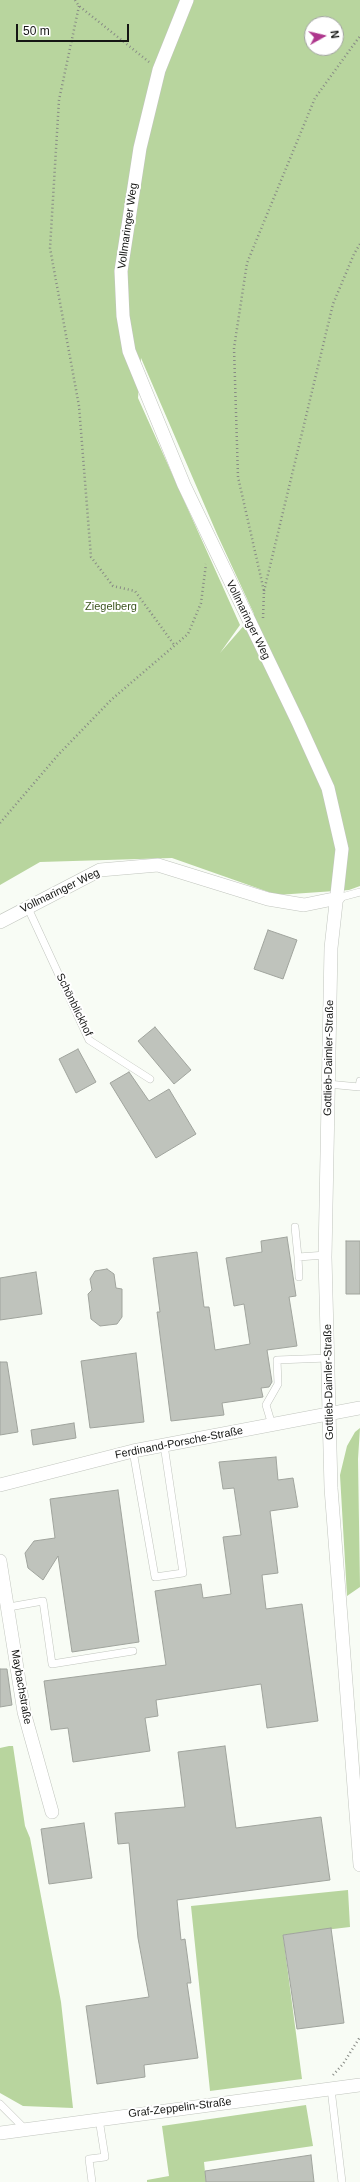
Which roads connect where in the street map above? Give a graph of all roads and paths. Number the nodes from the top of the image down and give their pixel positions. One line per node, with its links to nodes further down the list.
1 (75, 0): 3 (path)
2 (188, 0): 5 (street, Vollmaringer Weg)
3 (79, 6): 5 (path); 8 (path)
4 (360, 36): 6 (path)
5 (158, 70): 11 (street, Vollmaringer Weg)
6 (360, 244)
7 (206, 563): 8 (path)
8 (175, 646): 9 (path)
9 (0, 823)
10 (360, 892): 11 (lane)
11 (338, 898): 12 (street, Vollmaringer Weg); 16 (street, Gottlieb-Daimler-Straße)
12 (28, 906): 13 (street, Vollmaringer Weg); 14 (lane, Schönblickhof)
13 (0, 922)
14 (150, 1079)
15 (360, 1081): 16 (lane)
16 (328, 1084): 18 (street, Gottlieb-Daimler-Straße)
17 (295, 1227): 19 (lane)
18 (326, 1255): 19 (lane); 21 (street, Gottlieb-Daimler-Straße)
19 (298, 1257): 20 (lane)
20 (299, 1277)
21 (328, 1358): 23 (street, Gottlieb-Daimler-Straße); 24 (lane)
22 (360, 1408): 23 (street, Ferdinand-Porsche-Straße)
23 (330, 1414): 24 (street, Ferdinand-Porsche-Straße); 32 (street, Gottlieb-Daimler-Straße)
24 (272, 1424): 25 (street, Ferdinand-Porsche-Straße)
25 (164, 1445): 26 (street, Ferdinand-Porsche-Straße); 26 (lane)
26 (133, 1450): 27 (street, Ferdinand-Porsche-Straße)
27 (0, 1485)
28 (0, 1561): 29 (street, Maybachstraße)
29 (9, 1607): 30 (lane); 31 (street, Maybachstraße)
30 (133, 1651)
31 (52, 1812)
32 (360, 1865)
33 (360, 2037): 34 (path)
34 (330, 2082): 35 (street, Graf-Zeppelin-Straße); 37 (street, Graf-Zeppelin-Straße); 41 (lane)
35 (360, 2085)
36 (0, 2104): 38 (lane)
37 (99, 2118): 38 (street, Graf-Zeppelin-Straße); 40 (lane)
38 (24, 2129): 39 (street, Graf-Zeppelin-Straße)
39 (0, 2132)
40 (92, 2182)
41 (342, 2182)

